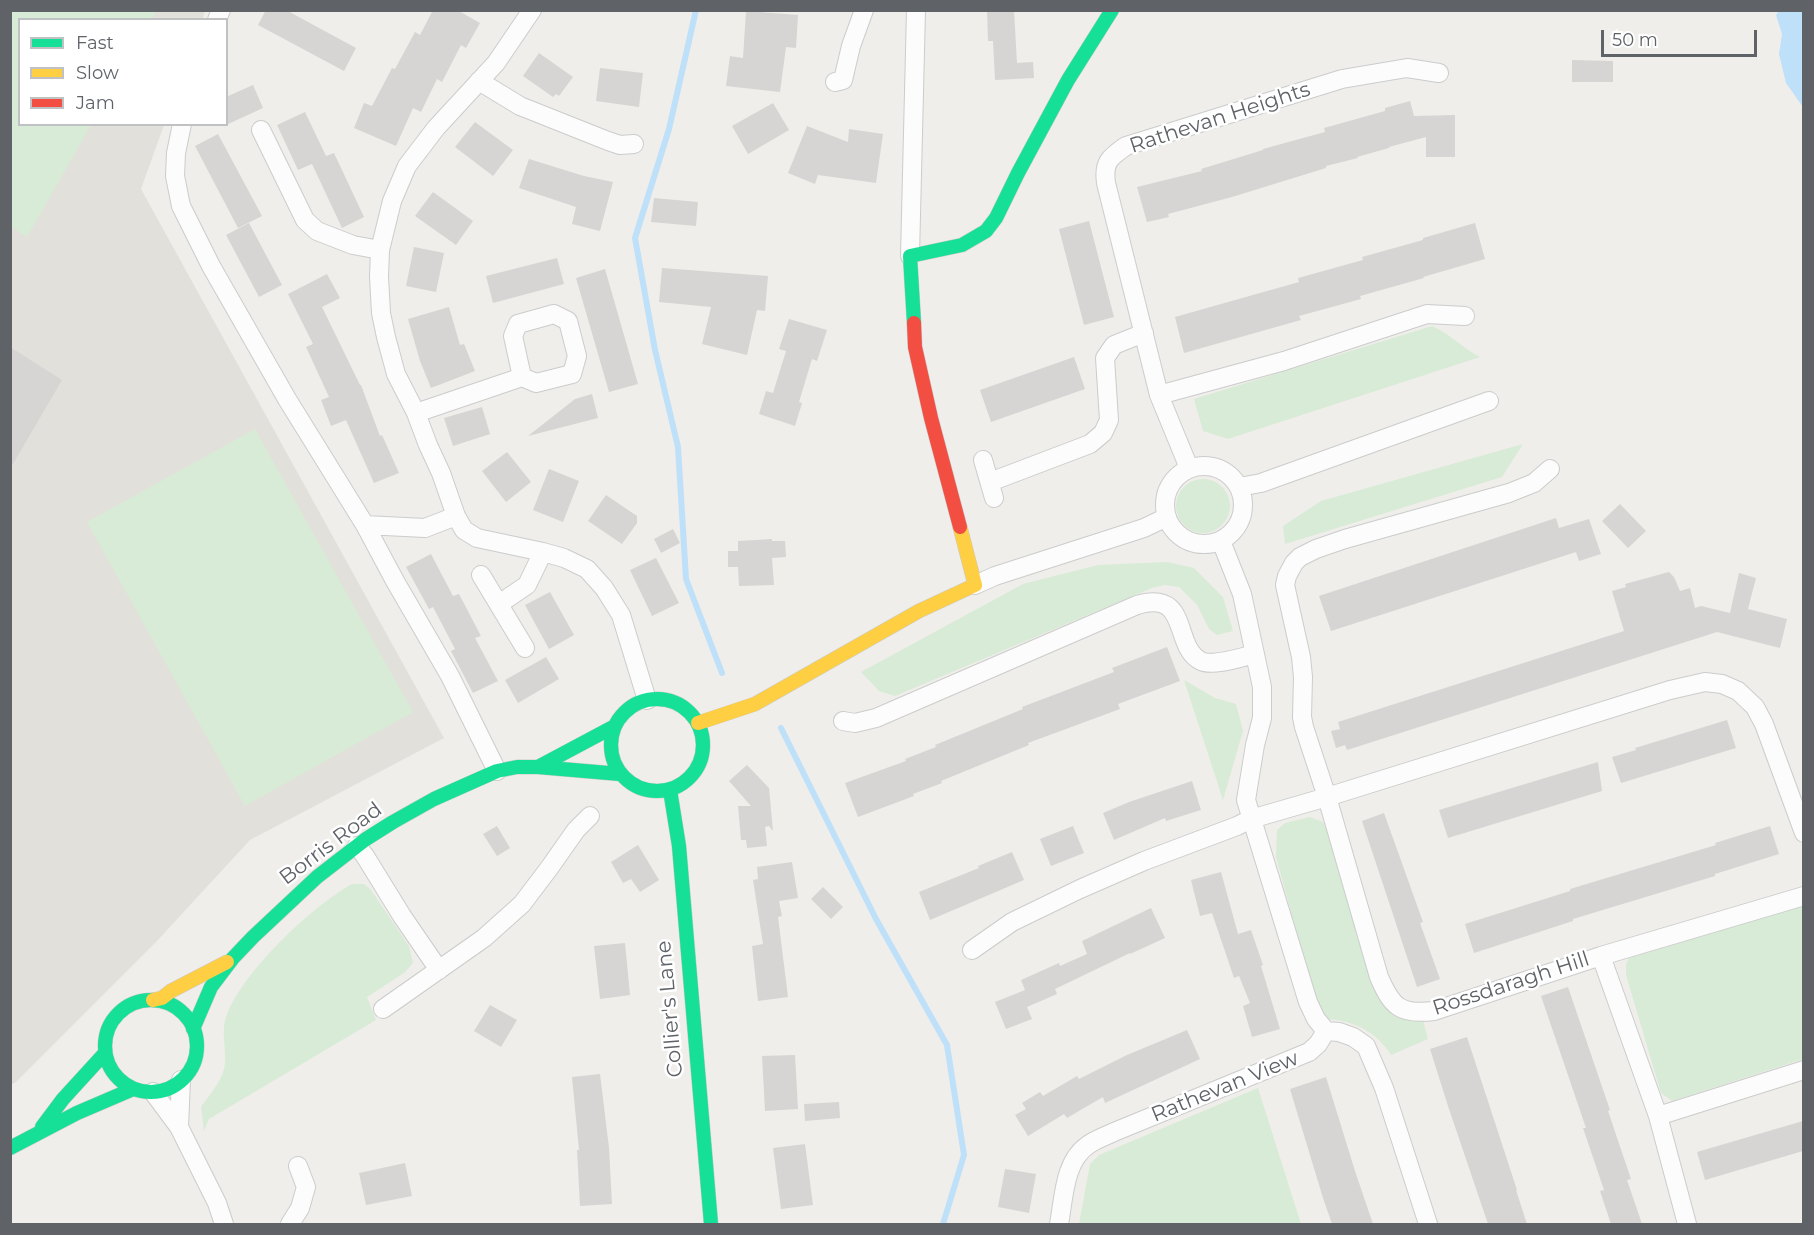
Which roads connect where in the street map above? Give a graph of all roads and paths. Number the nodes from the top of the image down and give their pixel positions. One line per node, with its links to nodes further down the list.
1 (864, 10): 7 (street)
2 (916, 10): 12 (street)
3 (1113, 10): 12 (street)
4 (524, 14): 6 (street)
5 (1439, 73): 14 (street, Rathevan Heights)
6 (479, 81): 10 (street); 11 (street)
7 (835, 82)
8 (182, 126): 25 (street)
9 (261, 130): 11 (street)
10 (634, 144)
11 (380, 250): 18 (street)
12 (910, 256): 29 (street)
13 (1465, 316): 16 (street)
14 (1144, 333): 16 (street, Rathevan Heights); 19 (street)
15 (522, 377): 18 (street)
16 (1159, 394): 20 (street, Rathevan Heights)
17 (1489, 401): 22 (street)
18 (416, 413): 23 (street)
19 (983, 460)
20 (1189, 468): 22 (street); 24 (street)
21 (1550, 469): 41 (street, Rossdaragh Hill)
22 (1239, 487): 26 (street)
23 (456, 516): 25 (street); 27 (street)
24 (1167, 517): 26 (street); 29 (street)
25 (365, 525): 38 (street)
26 (1221, 541): 32 (street)
27 (543, 552): 30 (street); 33 (street)
28 (481, 574): 30 (street)
29 (975, 585): 35 (street)
30 (499, 604): 31 (street)
31 (525, 648)
32 (1255, 654): 34 (street); 43 (street)
33 (647, 700): 35 (street); 36 (street)
34 (843, 721)
35 (698, 723): 40 (street)
36 (615, 726): 37 (street, Borris Road); 39 (street)
37 (538, 767): 38 (street, Borris Road); 39 (street, Borris Road)
38 (497, 771): 45 (street, Borris Road)
39 (620, 774): 40 (street)
40 (669, 790): 67 (street, Collier's Lane)
41 (1327, 797): 43 (street); 44 (street); 48 (street, Rossdaragh Hill)
42 (591, 816): 50 (street)
43 (1251, 819): 47 (street); 54 (street)
44 (1803, 833)
45 (357, 846): 49 (street, Borris Road); 50 (street)
46 (1803, 896): 48 (street, Rossdaragh Hill)
47 (972, 950)
48 (1601, 956): 60 (street)
49 (233, 958): 51 (street, Borris Road); 53 (street, Borris Road)
50 (439, 970): 52 (street)
51 (153, 1000): 53 (street); 55 (street)
52 (383, 1009)
53 (194, 1029): 57 (street)
54 (1326, 1031): 68 (street, Rathevan View); 69 (street)
55 (105, 1053): 58 (street); 62 (street)
56 (1803, 1070): 60 (street)
57 (181, 1080): 59 (street); 61 (street)
58 (132, 1089): 59 (street); 62 (street)
59 (153, 1092): 61 (street)
60 (1658, 1116): 70 (street)
61 (179, 1127): 65 (street)
62 (38, 1133): 63 (street)
63 (10, 1148)
64 (298, 1166): 66 (street)
65 (224, 1224)
66 (291, 1224)
67 (711, 1224)
68 (1059, 1224)
69 (1428, 1224)
70 (1687, 1224)

